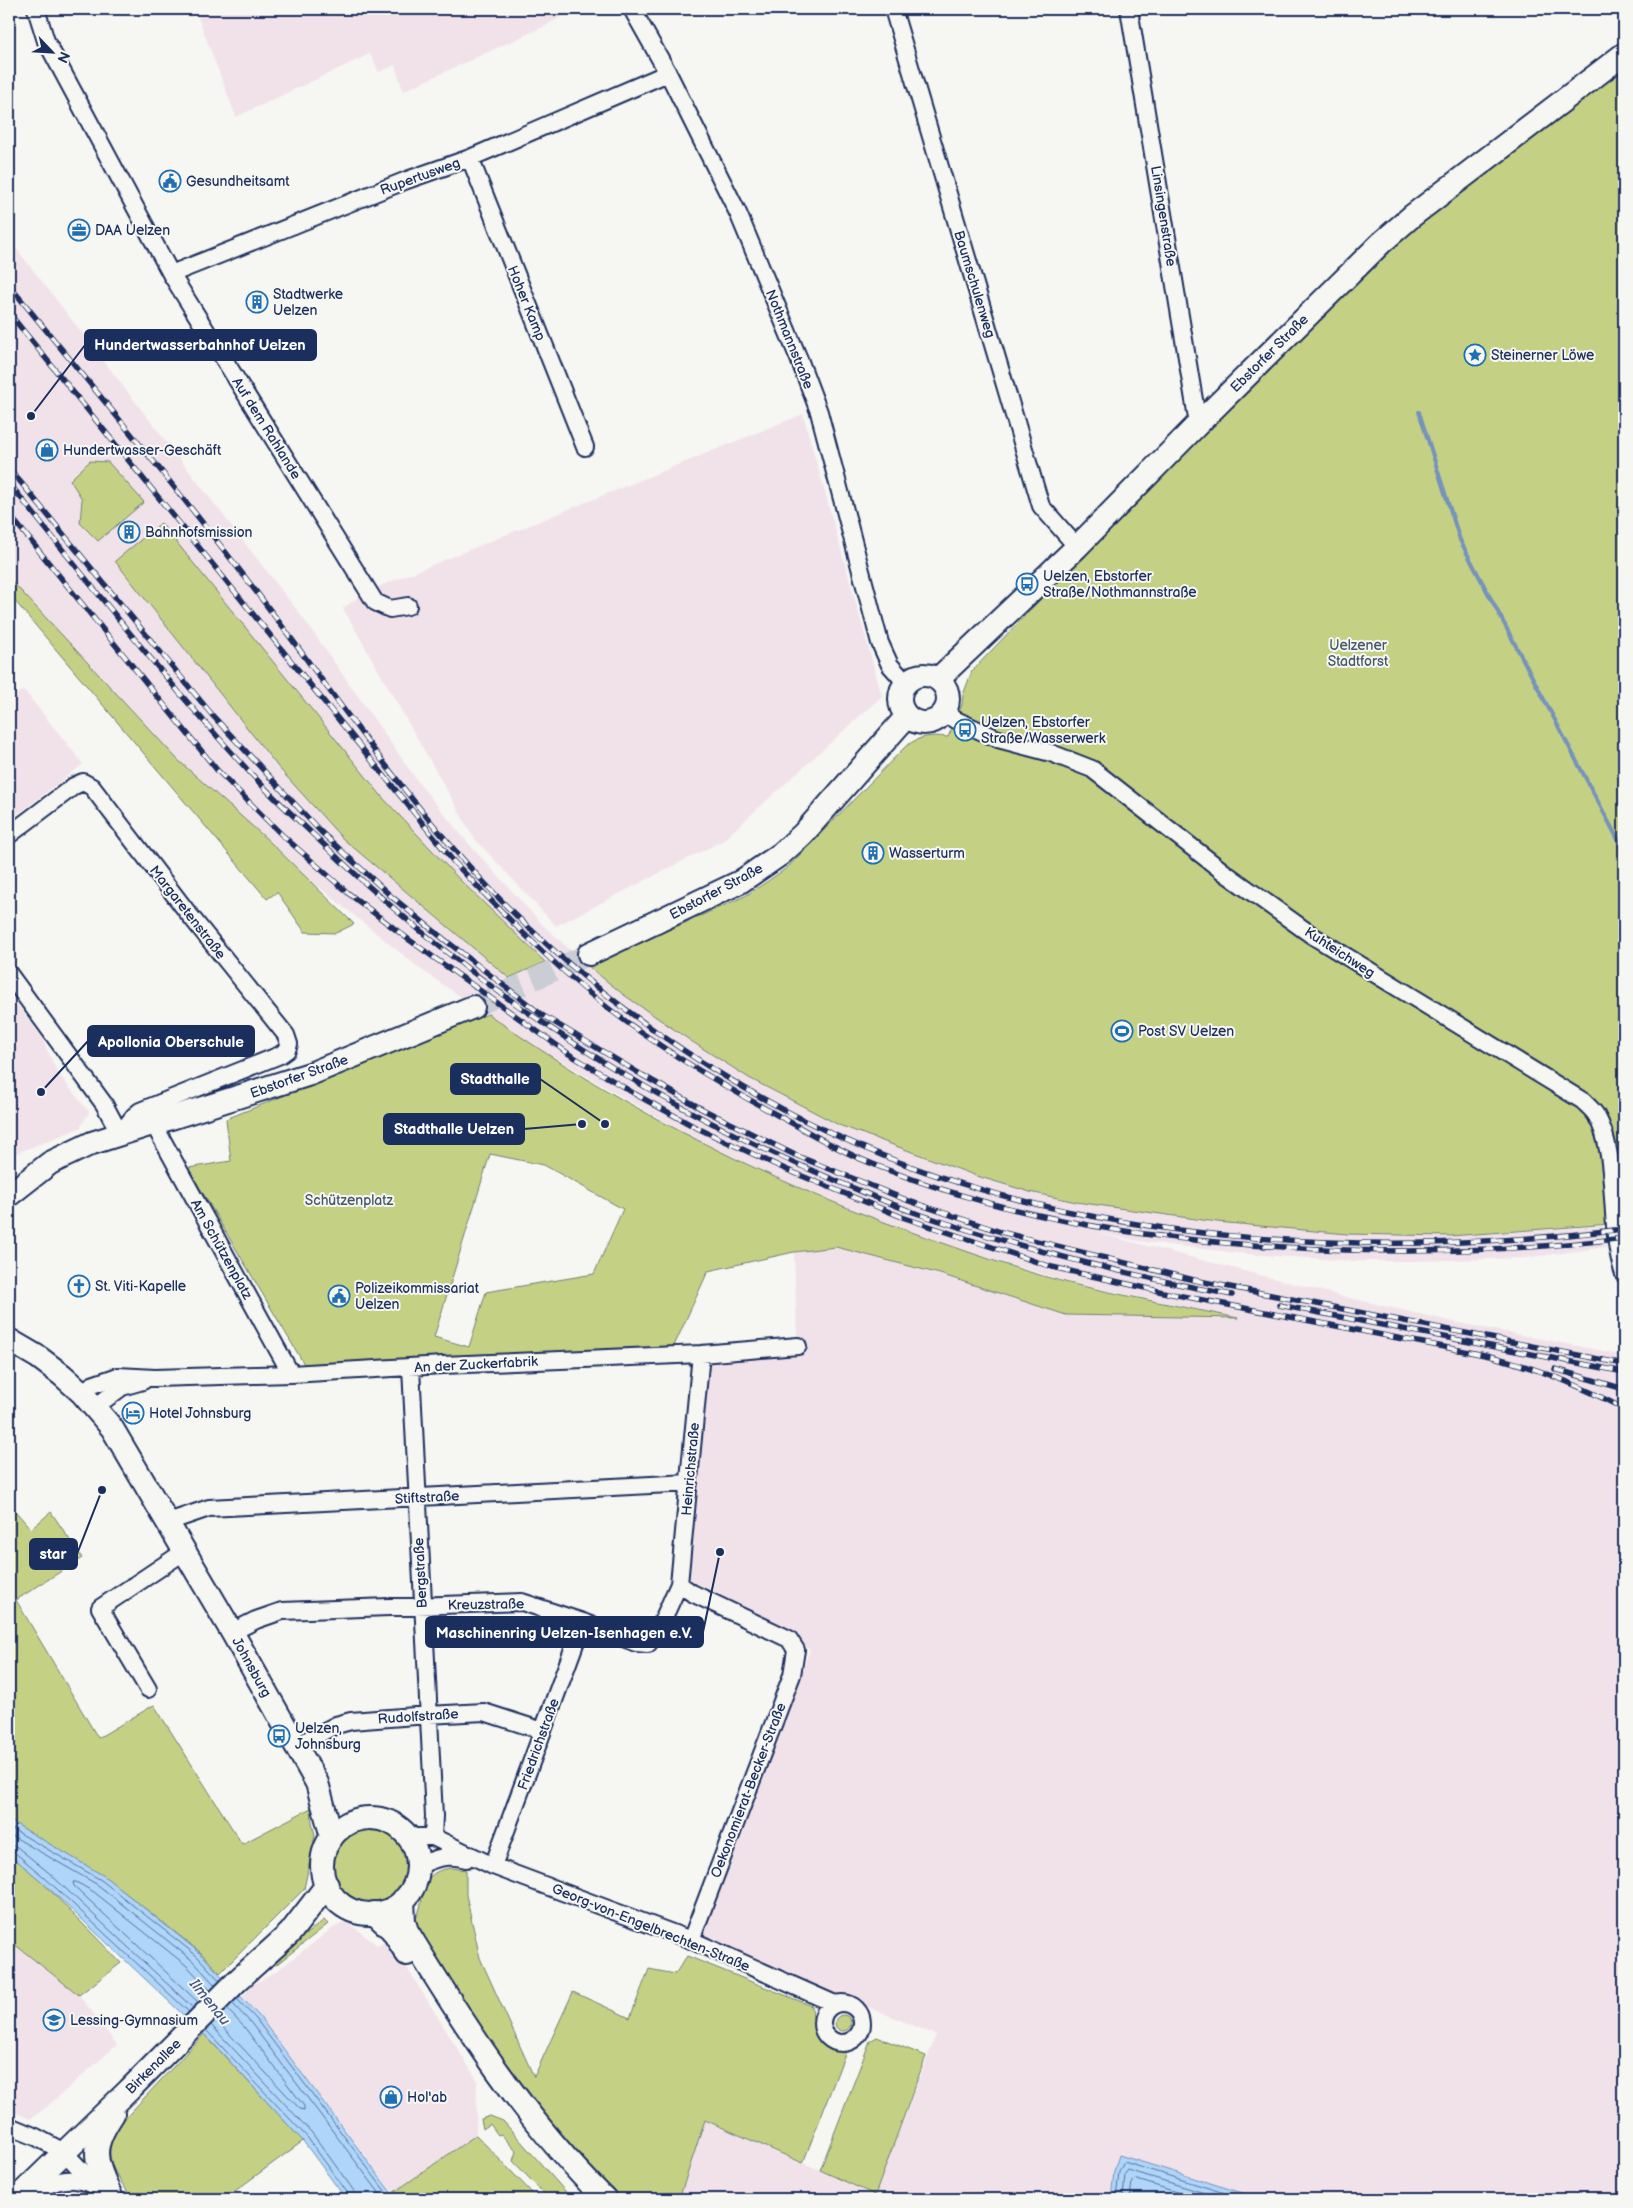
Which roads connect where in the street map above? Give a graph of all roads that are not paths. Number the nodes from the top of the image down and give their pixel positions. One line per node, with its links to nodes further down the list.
1 (36, 9): 8 (street, Auf dem Rahlande)
2 (632, 9): 6 (street, Nothmannstraße)
3 (893, 9): 11 (street, Baumschulenweg)
4 (1129, 9): 9 (street, Linsingenstraße)
5 (1624, 54): 9 (main road, Ebstorfer Straße)
6 (668, 73): 7 (street, Rupertusweg); 14 (street, Nothmannstraße)
7 (470, 158): 8 (street, Rupertusweg); 10 (street, Hoher Kamp)
8 (171, 274): 12 (street, Auf dem Rahlande)
9 (1198, 424): 11 (main road, Ebstorfer Straße)
10 (585, 447)
11 (1077, 547): 13 (main road, Ebstorfer Straße)
12 (408, 606)
13 (938, 680): 14 (main road); 15 (main road)
14 (906, 683): 16 (main road)
15 (943, 714): 16 (main road); 25 (street, Kuhteichweg)
16 (907, 716): 18 (main road, Ebstorfer Straße)
17 (9, 834): 21 (street, Margaretenstraße)
18 (589, 954)
19 (9, 974): 23 (street)
20 (473, 1007): 22 (main road, Ebstorfer Straße)
21 (289, 1044): 23 (street, Ebstorfer Straße)
22 (153, 1123): 23 (main road, Ebstorfer Straße); 30 (street, Am Schützenplatz)
23 (120, 1134): 24 (main road, Ebstorfer Straße)
24 (9, 1195)
25 (1624, 1274)
26 (9, 1340): 31 (main road, Johnsburg)
27 (798, 1346): 28 (street, An der Zuckerfabrik)
28 (701, 1354): 29 (street, An der Zuckerfabrik); 32 (street, Heinrichstraße)
29 (410, 1368): 30 (street, An der Zuckerfabrik); 33 (street, Bergstraße)
30 (291, 1374): 31 (street, An der Zuckerfabrik)
31 (89, 1400): 34 (main road, Johnsburg)
32 (689, 1483): 33 (street, Stiftstraße); 36 (street, Heinrichstraße)
33 (416, 1498): 34 (street, Stiftstraße); 37 (street, Bergstraße)
34 (168, 1522): 35 (main road, Johnsburg)
35 (185, 1551): 39 (main road, Johnsburg); 41 (street)
36 (680, 1584): 40 (street, Heinrichstraße); 57 (street, Oekonomierat-Becker-Straße)
37 (421, 1605): 38 (street, Kreuzstraße); 39 (street, Kreuzstraße); 42 (street, Bergstraße)
38 (583, 1622): 40 (street, Kreuzstraße); 43 (street, Friedrichstraße)
39 (232, 1632): 44 (main road, Johnsburg)
40 (648, 1644)
41 (148, 1689)
42 (428, 1715): 43 (street, Rudolfstraße); 44 (street, Rudolfstraße); 49 (street, Bergstraße)
43 (543, 1730): 51 (street, Friedrichstraße)
44 (296, 1746): 45 (main road, Johnsburg)
45 (317, 1783): 46 (main road, Johnsburg); 47 (main road, Johnsburg)
46 (354, 1821): 47 (main road); 48 (main road)
47 (332, 1837): 52 (main road)
48 (408, 1837): 49 (street, Georg-von-Engelbrechten-Straße); 50 (main road)
49 (433, 1837): 51 (street, Georg-von-Engelbrechten-Straße)
50 (418, 1866): 51 (street, Georg-von-Engelbrechten-Straße); 53 (main road)
51 (493, 1866): 57 (street, Georg-von-Engelbrechten-Straße)
52 (326, 1885): 54 (main road); 56 (main road, Birkenallee)
53 (403, 1900): 55 (main road); 67 (main road)
54 (346, 1907): 55 (main road); 56 (main road, Birkenallee)
55 (374, 1913): 66 (main road)
56 (290, 1932): 61 (main road, Birkenallee)
57 (691, 1940): 58 (street, Georg-von-Engelbrechten-Straße)
58 (835, 2004): 59 (street, Georg-von-Engelbrechten-Straße); 59 (street)
59 (862, 2019): 60 (street, Georg-von-Engelbrechten-Straße)
60 (878, 2025)
61 (129, 2090): 63 (main road, Birkenallee); 64 (main road)
62 (9, 2126): 63 (street)
63 (64, 2152): 64 (street); 65 (main road, Birkenallee)
64 (106, 2195): 65 (street)
65 (17, 2199)
66 (584, 2199)
67 (606, 2199)

